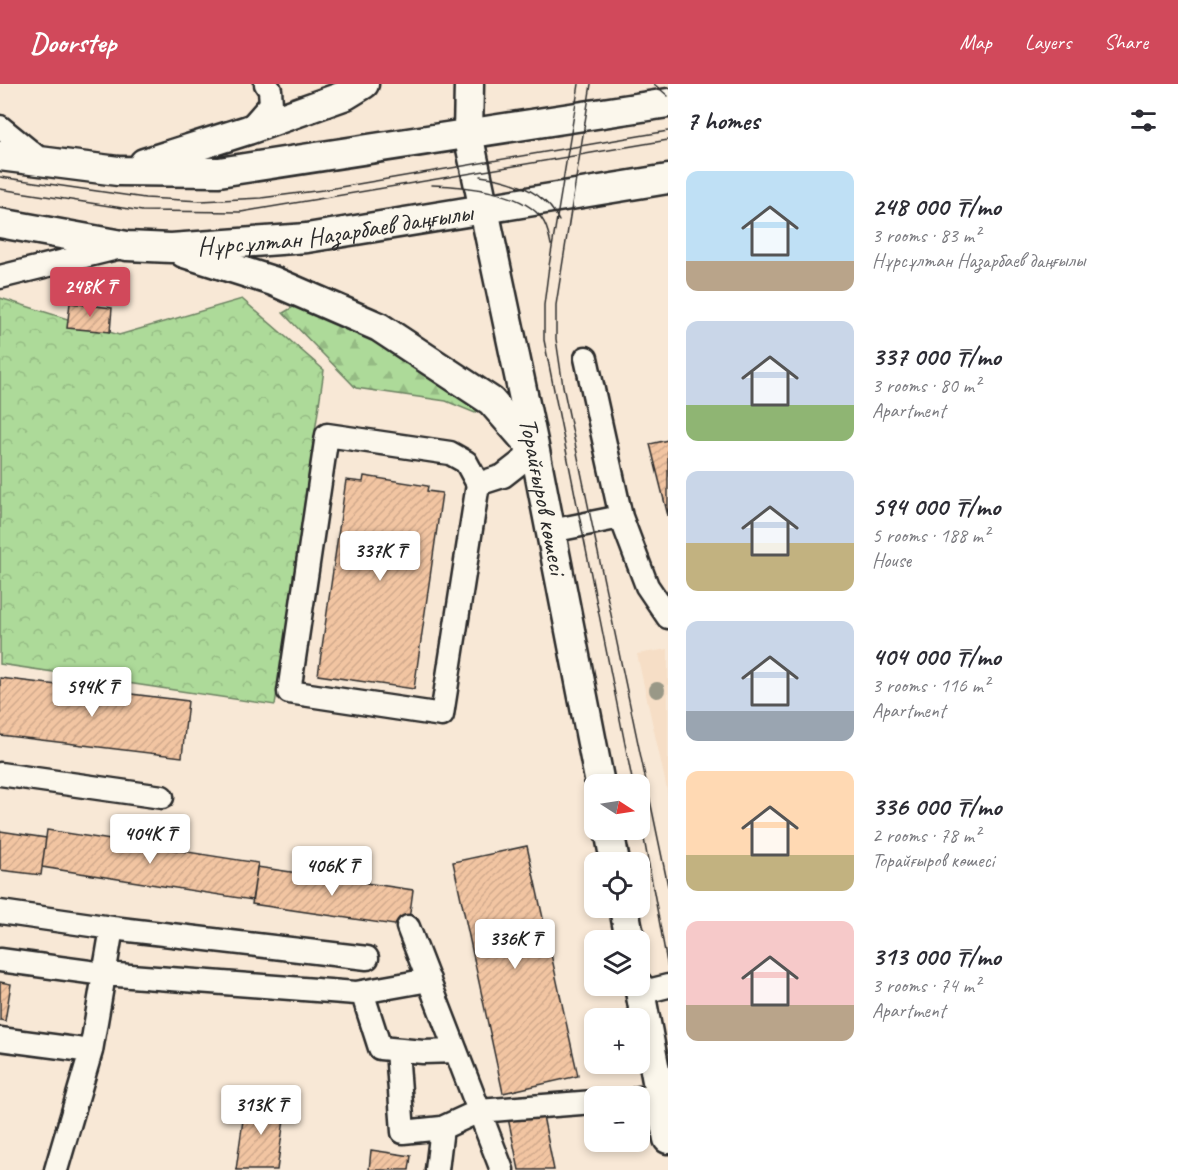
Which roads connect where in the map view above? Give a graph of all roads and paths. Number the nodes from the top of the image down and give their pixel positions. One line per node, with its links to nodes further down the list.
1 (266, 84): 6 (lane)
2 (364, 84): 6 (main road)
3 (469, 84): 7 (main road)
4 (668, 104): 7 (main road)
5 (0, 127): 9 (lane)
6 (248, 130): 10 (main road)
7 (468, 134): 10 (main road); 12 (main road, Торайғыров көшесі)
8 (0, 156): 9 (main road)
9 (43, 162): 10 (main road)
10 (118, 171)
11 (668, 178): 12 (main road, Нұрсұлтан Назарбаев даңғылы)
12 (483, 209): 15 (main road, Нұрсұлтан Назарбаев даңғылы); 18 (main road, Торайғыров көшесі)
13 (0, 223): 14 (main road, Нұрсұлтан Назарбаев даңғылы)
14 (127, 246): 15 (main road, Нұрсұлтан Назарбаев даңғылы); 16 (lane)
15 (171, 249): 18 (main road)
16 (0, 277)
17 (586, 358): 20 (lane)
18 (535, 451): 19 (lane); 21 (main road, Торайғыров көшесі)
19 (478, 484): 19 (lane)
20 (621, 517): 21 (lane); 22 (lane)
21 (550, 531): 24 (main road, Торайғыров көшесі)
22 (668, 617)
23 (0, 774): 25 (lane)
24 (598, 774)
25 (162, 797)
26 (0, 912): 28 (lane)
27 (408, 927): 32 (lane)
28 (112, 928): 29 (lane); 31 (lane)
29 (367, 958)
30 (0, 960): 31 (lane)
31 (104, 974): 35 (lane); 39 (lane)
32 (429, 980): 35 (lane); 40 (lane)
33 (668, 986): 34 (lane)
34 (650, 988)
35 (362, 992): 38 (lane)
36 (641, 996): 41 (main road)
37 (0, 1039): 39 (lane)
38 (397, 1050): 40 (lane); 45 (lane)
39 (91, 1051): 47 (lane)
40 (456, 1051): 44 (lane)
41 (648, 1086)
42 (650, 1099): 46 (main road)
43 (584, 1103): 44 (lane)
44 (479, 1111): 45 (lane); 49 (lane)
45 (442, 1128): 48 (lane)
46 (668, 1139)
47 (56, 1170)
48 (437, 1170)
49 (502, 1170)

